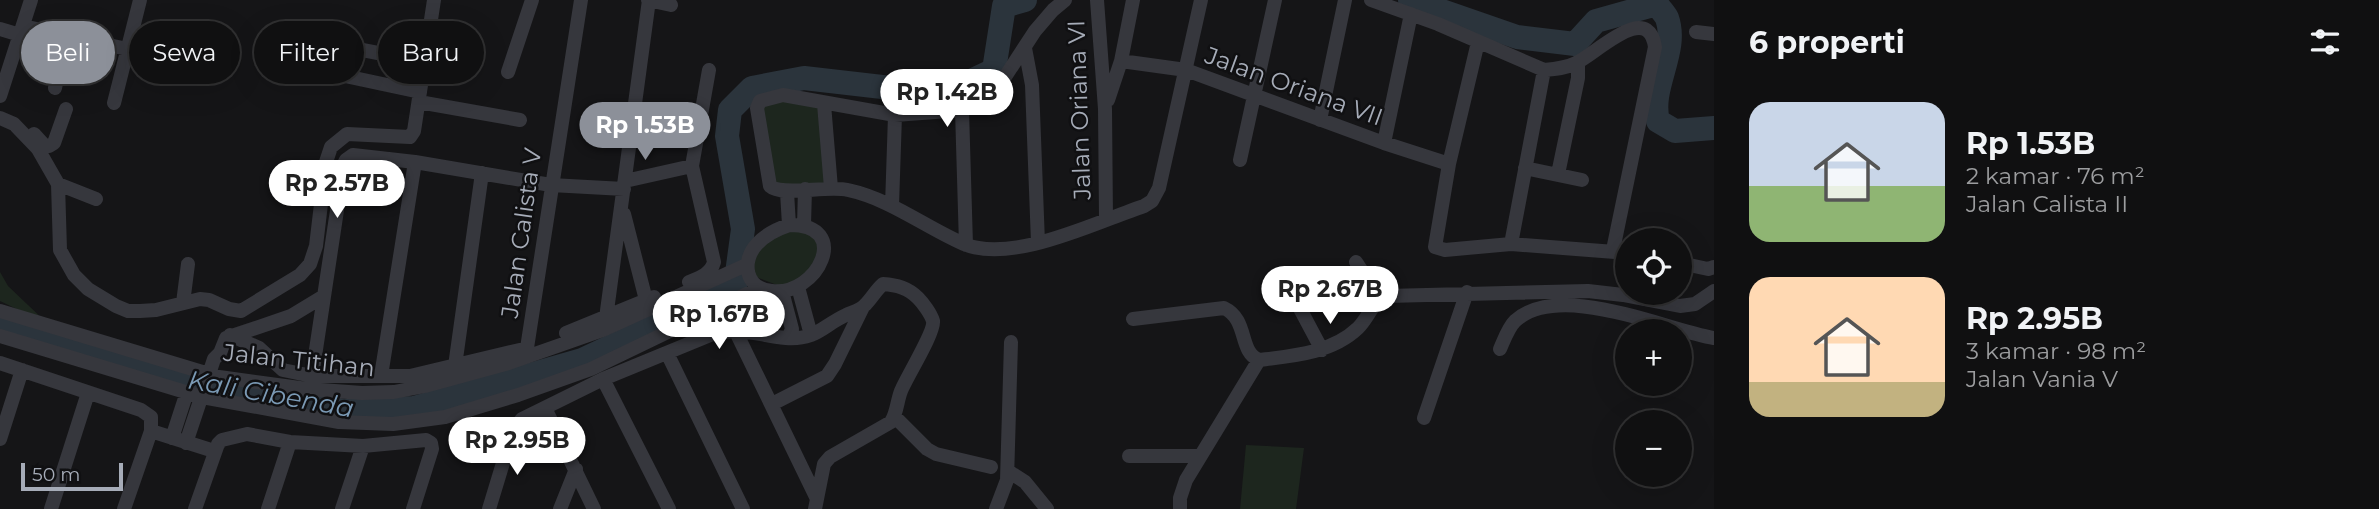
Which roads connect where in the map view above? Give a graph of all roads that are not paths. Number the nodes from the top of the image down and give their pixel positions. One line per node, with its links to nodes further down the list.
1 (31, 0): 16 (street)
2 (140, 0): 26 (street)
3 (434, 0): 17 (street)
4 (532, 0): 32 (street)
5 (582, 0): 61 (street, Jalan Calista V)
6 (649, 0): 14 (street); 62 (street)
7 (1065, 0): 25 (street)
8 (1097, 0): 44 (street, Jalan Oriana VI)
9 (1133, 0): 27 (street)
10 (1201, 0): 30 (street)
11 (1275, 0): 37 (street)
12 (1345, 0): 49 (street)
13 (1371, 0): 15 (street)
14 (671, 5)
15 (1411, 15): 23 (street); 50 (street)
16 (25, 21)
17 (431, 21)
18 (0, 29): 19 (street)
19 (21, 31)
20 (1696, 32): 22 (street)
21 (21, 34): 38 (street)
22 (1714, 34)
23 (1478, 42): 31 (street); 53 (street)
24 (115, 47): 26 (street)
25 (1025, 48): 45 (street); 74 (street)
26 (127, 49): 40 (street)
27 (1121, 61): 30 (street, Jalan Oriana VII); 44 (street)
28 (1578, 62): 31 (street); 57 (street); 73 (street)
29 (709, 70): 54 (street)
30 (1186, 70): 37 (street, Jalan Oriana VII); 70 (street)
31 (1544, 70): 55 (street)
32 (508, 72)
33 (364, 83): 39 (street)
34 (56, 84): 36 (street)
35 (422, 84): 39 (street)
36 (55, 88)
37 (1256, 95): 49 (street, Jalan Oriana VII); 51 (street)
38 (0, 96)
39 (420, 97): 48 (street); 65 (street)
40 (114, 103)
41 (824, 104): 46 (street); 63 (street); 66 (street)
42 (0, 108): 43 (street)
43 (66, 109)
44 (1105, 109): 70 (street, Jalan Oriana VI)
45 (962, 110): 46 (street); 76 (street)
46 (895, 115): 69 (street)
47 (0, 118): 60 (street)
48 (520, 120)
49 (1320, 120): 50 (street, Jalan Oriana VII)
50 (1384, 143): 53 (street, Jalan Oriana VII)
51 (1240, 160)
52 (415, 162): 56 (street); 88 (street); 113 (street)
53 (1449, 164): 75 (street)
54 (692, 166): 62 (street); 90 (street)
55 (1525, 168): 57 (street); 75 (street)
56 (482, 173): 61 (street); 110 (street)
57 (1558, 174): 58 (street)
58 (1582, 180)
59 (279, 183): 65 (street)
60 (58, 184): 67 (street); 91 (street)
61 (551, 185): 62 (street); 104 (street, Jalan Calista V)
62 (624, 185): 68 (street)
63 (831, 188): 64 (street); 69 (street)
64 (805, 189): 66 (street); 72 (street)
65 (322, 190): 91 (street)
66 (787, 192): 71 (street)
67 (96, 199)
68 (621, 205): 90 (street); 95 (street)
69 (892, 206): 76 (street)
70 (1106, 219): 74 (street)
71 (789, 225): 72 (street); 80 (street)
72 (804, 225): 83 (street)
73 (1624, 228)
74 (1038, 243): 76 (street)
75 (1511, 244): 77 (street)
76 (966, 245)
77 (1615, 251)
78 (1356, 262): 89 (street)
79 (188, 264): 91 (street)
80 (746, 265): 84 (street); 114 (street, Jalan Titihan)
81 (1692, 265): 82 (street)
82 (1714, 267)
83 (798, 286): 85 (street); 99 (street)
84 (759, 288): 85 (street); 118 (street, Jalan Titihan)
85 (782, 291): 101 (street)
86 (1714, 291): 87 (street)
87 (1467, 292): 89 (street); 122 (street)
88 (324, 296): 98 (street); 112 (street)
89 (1383, 297): 106 (street)
90 (646, 300): 95 (street)
91 (183, 303)
92 (1297, 303): 106 (street)
93 (863, 307): 99 (street); 119 (street); 121 (street)
94 (0, 312): 114 (street, Jalan Titihan)
95 (606, 318): 104 (street)
96 (1133, 319): 108 (street)
97 (734, 330): 101 (street); 107 (street); 119 (street)
98 (230, 335): 112 (street); 114 (street)
99 (811, 335): 101 (street)
100 (0, 336): 116 (street, Jalan Titihan)
101 (788, 338)
102 (1714, 338): 105 (street)
103 (1011, 342): 134 (street)
104 (527, 348): 110 (street)
105 (1500, 349)
106 (1322, 350): 108 (street)
107 (667, 353): 115 (street); 147 (street)
108 (1259, 360): 130 (street)
109 (0, 363): 111 (street)
110 (454, 366): 113 (street)
111 (22, 370): 117 (street); 124 (street)
112 (312, 376): 113 (street)
113 (382, 376)
114 (214, 377): 118 (street)
115 (603, 379): 120 (street); 146 (street)
116 (187, 392): 118 (street, Jalan Titihan); 125 (street)
117 (88, 393): 123 (street); 137 (street)
118 (208, 396): 125 (street)
119 (772, 404): 135 (street)
120 (545, 408): 133 (street); 143 (street)
121 (895, 417): 131 (street); 132 (street)
122 (1424, 418)
123 (151, 431): 125 (street); 138 (street)
124 (0, 439)
125 (179, 440): 128 (street)
126 (290, 442): 127 (street); 128 (street); 140 (street)
127 (363, 446): 141 (street); 142 (street)
128 (214, 451): 139 (street)
129 (1129, 456): 130 (street)
130 (1199, 456): 150 (street)
131 (824, 464): 135 (street); 136 (street)
132 (991, 467)
133 (576, 469): 144 (street); 145 (street)
134 (1008, 471): 148 (street); 149 (street)
135 (806, 474): 136 (street)
136 (816, 504)
137 (51, 509)
138 (124, 509)
139 (195, 509)
140 (268, 509)
141 (342, 509)
142 (413, 509)
143 (489, 509)
144 (560, 509)
145 (594, 509)
146 (669, 509)
147 (743, 509)
148 (996, 509)
149 (1047, 509)
150 (1180, 509)

